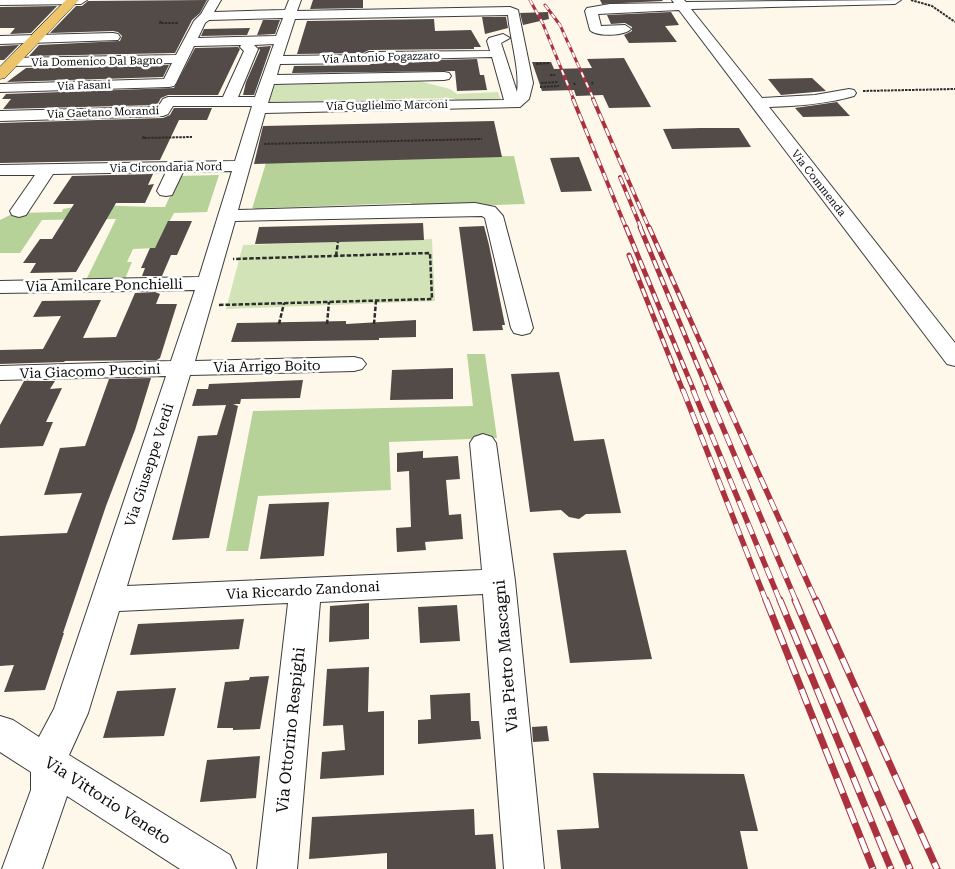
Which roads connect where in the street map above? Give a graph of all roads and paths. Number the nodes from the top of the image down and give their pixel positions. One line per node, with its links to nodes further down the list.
1 (73, 0): 2 (street); 8 (street); 16 (main road)
2 (81, 0)
3 (215, 0): 14 (street)
4 (295, 0): 13 (street, Via Circondaria Nord)
5 (895, 0): 9 (street)
6 (911, 0): 18 (path)
7 (0, 1): 8 (street)
8 (28, 1): 12 (street)
9 (681, 3): 20 (street); 47 (street, Via Commenda)
10 (472, 6): 11 (street); 22 (street)
11 (373, 13): 13 (street); 29 (street)
12 (13, 14)
13 (290, 14): 14 (street); 26 (street, Via Circondaria Nord)
14 (206, 16): 27 (street)
15 (37, 18): 16 (street)
16 (56, 18): 23 (main road)
17 (161, 21): 19 (path)
18 (955, 22)
19 (178, 23)
20 (625, 29)
21 (113, 37): 23 (street)
22 (516, 37): 40 (street); 41 (street)
23 (35, 39): 24 (street); 32 (main road)
24 (0, 40)
25 (249, 40): 26 (street); 27 (street); 46 (street)
26 (282, 40): 31 (street, Via Circondaria Nord)
27 (190, 42): 30 (street)
28 (487, 54): 29 (street, Via Antonio Fogazzaro)
29 (370, 56): 31 (street, Via Antonio Fogazzaro)
30 (181, 60): 32 (street, Via Domenico Dal Bagno); 42 (street, Via Fasani)
31 (274, 60): 37 (street, Via Circondaria Nord)
32 (13, 62): 33 (main road)
33 (0, 75)
34 (555, 75): 36 (path)
35 (444, 76): 37 (street)
36 (550, 76)
37 (268, 80): 49 (street, Via Circondaria Nord)
38 (545, 84): 39 (path)
39 (558, 84): 40 (path); 40 (path)
40 (534, 86): 41 (street); 48 (street)
41 (508, 87): 48 (street)
42 (0, 88)
43 (955, 88): 44 (path)
44 (849, 93): 47 (street)
45 (49, 99): 50 (street)
46 (229, 101): 49 (street, Via Gaetano Morandi); 52 (street, Via Gaetano Morandi)
47 (758, 103): 76 (street, Via Commenda)
48 (515, 104): 49 (street, Via Guglielmo Marconi); 49 (street)
49 (258, 111): 55 (street, Via Circondaria Nord)
50 (38, 114): 51 (street, Via Gaetano Morandi); 52 (street, Via Gaetano Morandi)
51 (0, 116)
52 (146, 123): 53 (path)
53 (192, 137)
54 (482, 139): 55 (path)
55 (248, 145): 56 (street, Via Circondaria Nord)
56 (242, 166): 57 (street, Via Circondaria Nord); 62 (street, Via Giuseppe Verdi)
57 (177, 167): 59 (street, Via Circondaria Nord); 60 (street)
58 (0, 170): 59 (street, Via Circondaria Nord)
59 (47, 170): 61 (street)
60 (166, 190)
61 (19, 211)
62 (228, 216): 65 (street, Via Giuseppe Verdi); 75 (street)
63 (338, 242): 64 (path)
64 (336, 256): 65 (path); 68 (path)
65 (215, 259): 66 (street, Via Giuseppe Verdi)
66 (208, 283): 67 (street, Via Amilcare Ponchielli); 71 (street, Via Giuseppe Verdi)
67 (1, 290)
68 (376, 300): 69 (path); 74 (path)
69 (329, 302): 70 (path); 73 (path)
70 (284, 304): 71 (path); 72 (path)
71 (200, 306): 78 (street, Via Giuseppe Verdi)
72 (279, 324)
73 (327, 324)
74 (374, 324)
75 (522, 328)
76 (955, 359)
77 (354, 364): 78 (street, Via Arrigo Boito)
78 (181, 368): 79 (street, Via Giacomo Puccini); 83 (street, Via Giuseppe Verdi)
79 (0, 374)
80 (483, 443): 81 (street, Via Pietro Mascagni)
81 (499, 581): 82 (street, Via Riccardo Zandonai); 89 (street, Via Pietro Mascagni)
82 (305, 590): 83 (street, Via Riccardo Zandonai); 88 (street, Via Ottorino Respighi)
83 (107, 599): 85 (street, Via Giuseppe Verdi)
84 (0, 732): 85 (street, Via Vittorio Veneto)
85 (49, 761): 86 (street); 87 (street, Via Vittorio Veneto)
86 (22, 869)
87 (216, 869)
88 (277, 869)
89 (524, 869)

